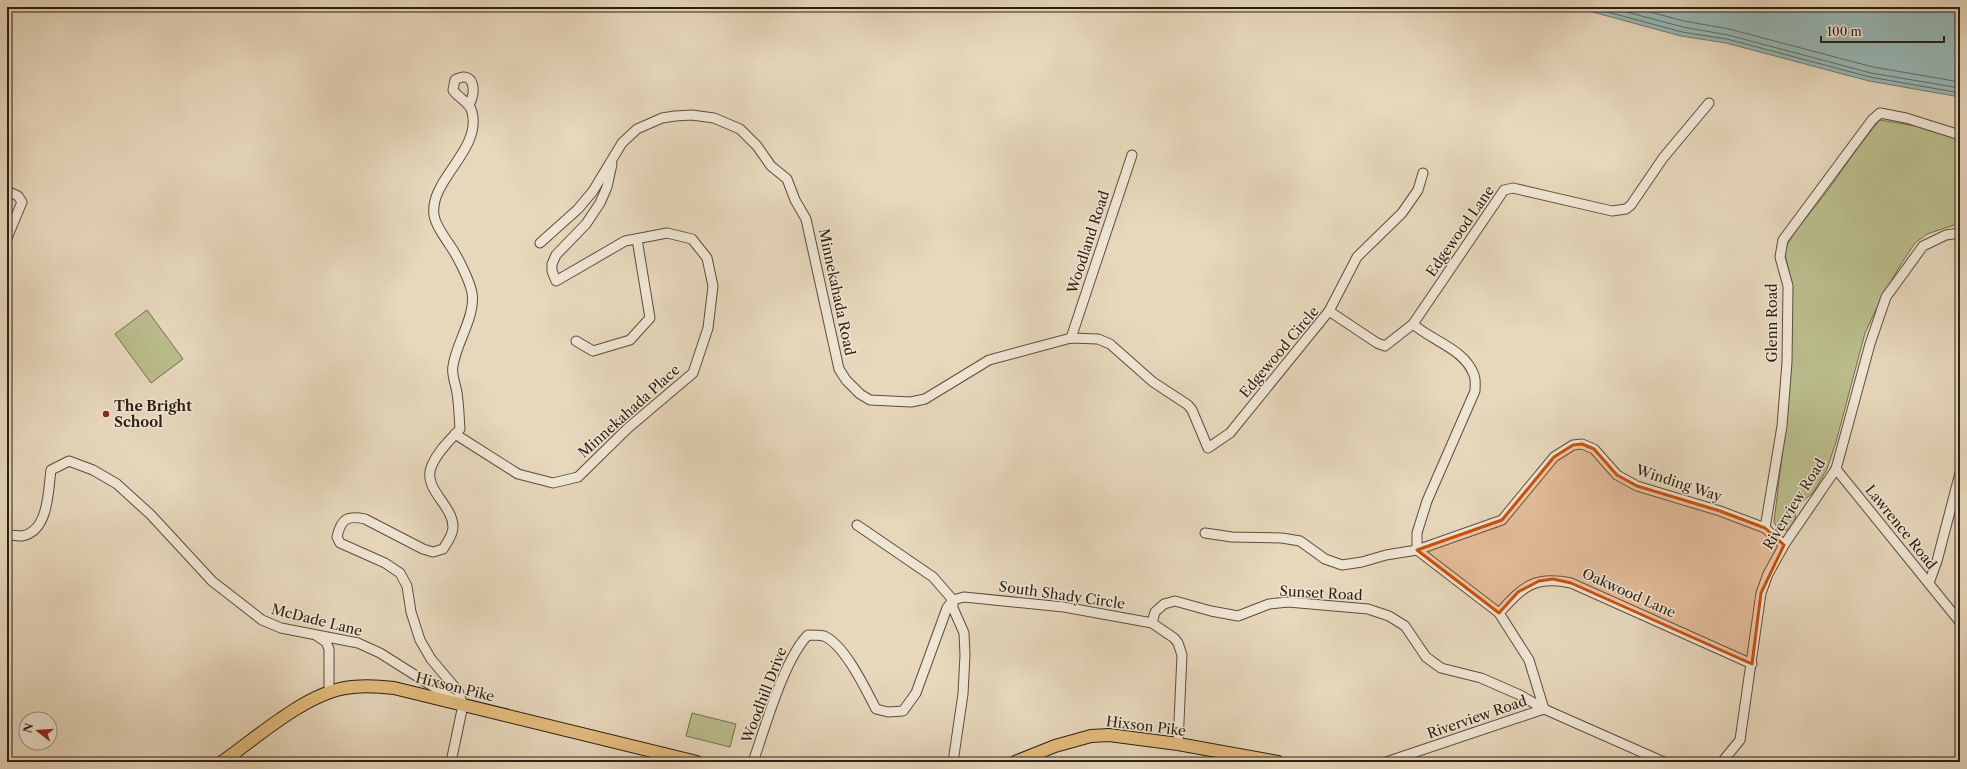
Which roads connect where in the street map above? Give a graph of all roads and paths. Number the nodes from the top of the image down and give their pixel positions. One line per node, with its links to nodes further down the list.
1 (1710, 103): 13 (street, Edgewood Lane)
2 (469, 105): 16 (street)
3 (1960, 135): 21 (street, Glenn Road)
4 (1132, 155): 14 (street, Woodland Road)
5 (613, 158): 10 (street, Minnekahada Place); 11 (street, Minnekahada Road); 14 (street, Minnekahada Road)
6 (1424, 173): 12 (street)
7 (7, 191): 9 (street)
8 (1960, 233): 18 (street, Riverview Road)
9 (7, 238)
10 (637, 239): 15 (street); 16 (street, Minnekahada Place)
11 (540, 243)
12 (1329, 311): 13 (street, Edgewood Circle); 17 (street, Edgewood Circle)
13 (1413, 324): 25 (street)
14 (1072, 338): 17 (street, Minnekahada Road)
15 (576, 341)
16 (455, 434): 34 (street)
17 (1208, 448)
18 (1836, 469): 24 (street, Riverview Road); 26 (street, Lawrence Road)
19 (1960, 473): 26 (street)
20 (857, 525): 27 (street)
21 (1765, 528): 24 (street, Winding Way); 25 (street, Winding Way)
22 (7, 532): 31 (street, McDade Lane)
23 (1205, 533): 25 (street)
24 (1784, 545): 32 (street, Riverview Road)
25 (1417, 550): 28 (street)
26 (1929, 583): 29 (street, Lawrence Road)
27 (953, 600): 30 (street, South Shady Circle); 40 (street, Woodhill Drive); 41 (street)
28 (1500, 613): 32 (street, Oakwood Lane); 35 (street)
29 (1960, 622)
30 (1152, 623): 35 (street, Sunset Road); 36 (street, South Shady Circle)
31 (317, 635): 33 (street); 34 (street, McDade Lane)
32 (1752, 664): 46 (street, Riverview Road)
33 (329, 693): 34 (main road, Hixson Pike); 37 (main road, Hixson Pike)
34 (462, 705): 38 (street); 39 (main road, Hixson Pike)
35 (1544, 709): 44 (street, Riverview Road); 45 (street, Riverview Road)
36 (1178, 744): 42 (main road, Hixson Pike); 43 (main road, Hixson Pike)
37 (222, 762)
38 (451, 762)
39 (697, 762)
40 (753, 762)
41 (953, 762)
42 (1015, 762)
43 (1278, 762)
44 (1386, 762)
45 (1664, 762)
46 (1722, 762)

